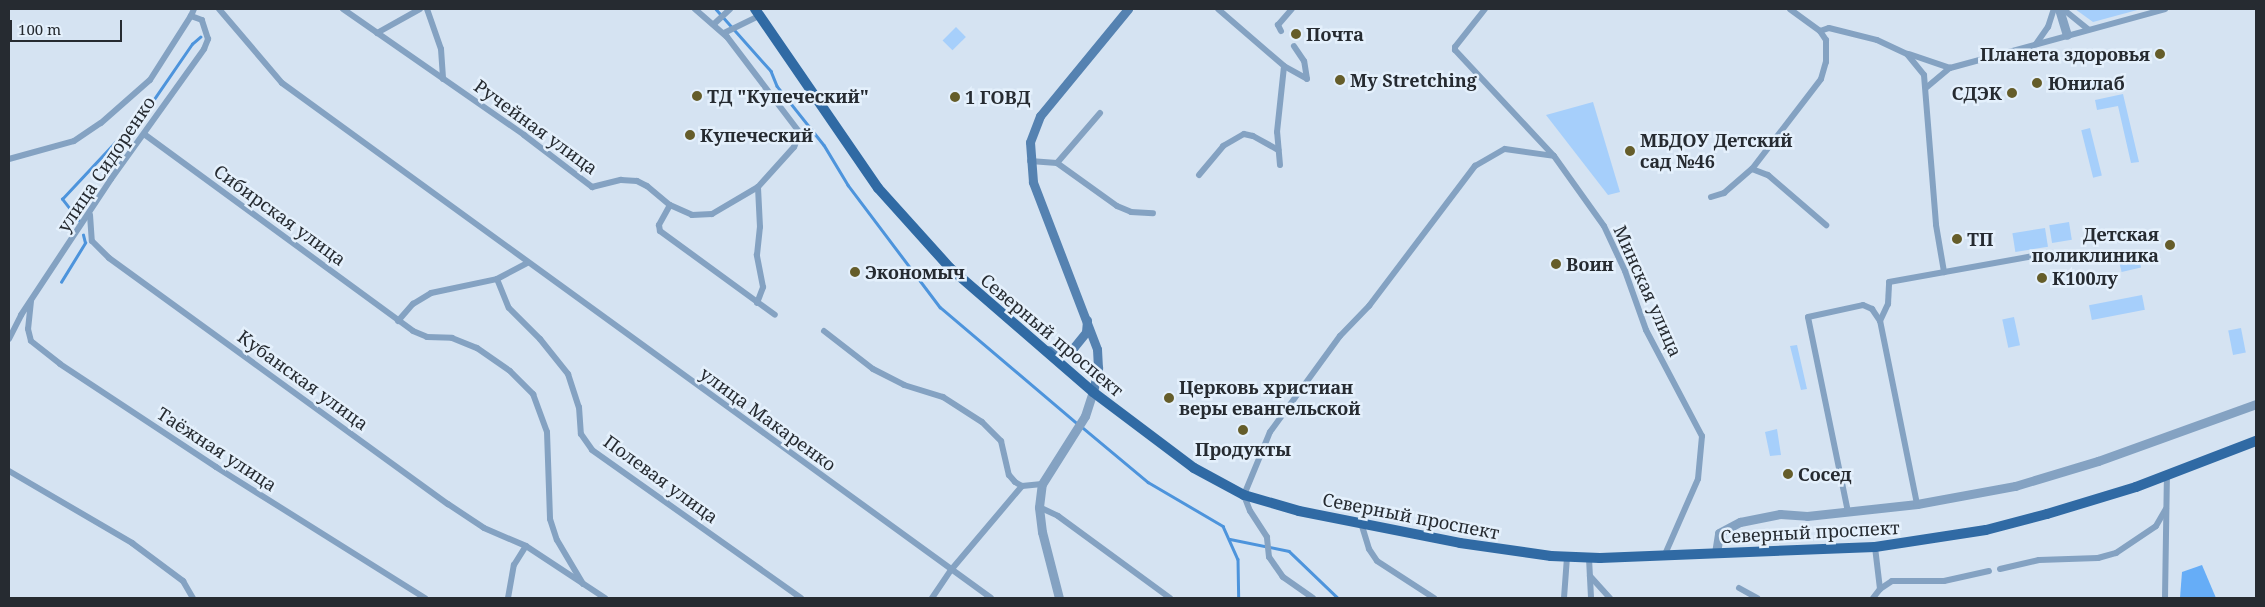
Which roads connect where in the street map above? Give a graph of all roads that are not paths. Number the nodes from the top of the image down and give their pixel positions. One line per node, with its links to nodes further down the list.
1 (194, 9): 18 (street)
2 (219, 9): 50 (street, улица Макаренко)
3 (342, 9): 24 (street, Ручейная улица)
4 (420, 9): 24 (street)
5 (427, 9): 31 (street)
6 (695, 9): 19 (street)
7 (1128, 9): 38 (main road)
8 (1218, 9): 29 (street)
9 (1292, 9): 21 (street)
10 (1485, 9): 36 (street, Минская улица)
11 (1790, 9): 23 (street)
12 (2054, 9): 26 (street)
13 (2059, 9): 25 (street)
14 (2063, 9): 20 (street)
15 (2165, 9): 20 (street)
16 (728, 11): 19 (street)
17 (757, 12): 22 (street); 61 (main road, Северный проспект)
18 (191, 16): 34 (street, улица Сидоренко); 37 (street)
19 (714, 24): 22 (street)
20 (2088, 29): 25 (street)
21 (1281, 31)
22 (725, 32): 43 (street, Ручейная улица)
23 (1821, 32): 28 (street); 41 (street)
24 (377, 33): 31 (street, Ручейная улица)
25 (2066, 35): 26 (street)
26 (2036, 44): 30 (street)
27 (1294, 46): 29 (street)
28 (1907, 54): 30 (street); 32 (street)
29 (1284, 66): 35 (street)
30 (1950, 68): 32 (street)
31 (443, 79): 45 (street, Ручейная улица)
32 (1927, 87): 51 (street)
33 (1100, 113): 39 (street)
34 (144, 134): 47 (street, улица Сидоренко); 57 (street, Сибирская улица)
35 (1278, 150): 40 (street); 42 (street)
36 (1554, 156): 69 (street); 78 (street, Минская улица)
37 (9, 159)
38 (1030, 161): 39 (street); 56 (main road)
39 (1057, 163): 46 (street)
40 (1280, 165)
41 (1752, 169): 44 (street); 48 (street)
42 (1199, 175)
43 (758, 187): 45 (street, Ручейная улица); 54 (street)
44 (1711, 197)
45 (670, 205): 54 (street)
46 (1153, 213)
47 (90, 215): 53 (street, улица Сидоренко); 75 (street, Кубанская улица)
48 (1826, 225)
49 (2044, 254): 51 (street)
50 (527, 264): 52 (street); 82 (street, улица Макаренко)
51 (1944, 272): 58 (street)
52 (497, 279): 57 (street); 92 (street, Полевая улица)
53 (31, 301): 60 (street, улица Сидоренко); 89 (street, Таёжная улица)
54 (757, 303): 55 (street)
55 (775, 315)
56 (1087, 317): 61 (main road); 62 (main road)
57 (398, 321): 85 (street, Сибирская улица)
58 (1880, 321): 70 (street); 73 (street)
59 (824, 330): 68 (street)
60 (9, 339)
61 (1042, 350): 62 (main road, Северный проспект)
62 (1093, 392): 67 (street); 69 (main road, Северный проспект)
63 (2256, 404): 70 (street)
64 (2256, 441): 66 (main road, Северный проспект)
65 (9, 471): 88 (street)
66 (2167, 475): 72 (street); 76 (main road, Северный проспект)
67 (1042, 484): 68 (street); 71 (street)
68 (1022, 486): 82 (street)
69 (1244, 495): 74 (main road, Северный проспект); 97 (street)
70 (1917, 504): 73 (street)
71 (1039, 507): 95 (street); 96 (street)
72 (2166, 509): 81 (street); 104 (street)
73 (1848, 512): 77 (street)
74 (1362, 526): 79 (main road, Северный проспект); 98 (street)
75 (526, 546): 85 (street, Кубанская улица); 90 (street)
76 (1875, 547): 77 (main road, Северный проспект); 87 (street)
77 (1716, 553): 78 (main road, Северный проспект)
78 (1665, 554): 80 (main road, Северный проспект)
79 (1567, 557): 80 (main road, Северный проспект); 99 (street)
80 (1589, 558): 84 (street)
81 (2000, 569)
82 (951, 570): 93 (street); 94 (street, улица Макаренко)
83 (1989, 571): 87 (street)
84 (1590, 576): 100 (street); 101 (street)
85 (582, 584): 91 (street, Кубанская улица)
86 (1739, 588): 102 (street)
87 (1880, 589): 103 (street)
88 (192, 598)
89 (425, 598)
90 (508, 598)
91 (605, 598)
92 (801, 598)
93 (932, 598)
94 (991, 598)
95 (1059, 598)
96 (1170, 598)
97 (1313, 598)
98 (1434, 598)
99 (1564, 598)
100 (1591, 598)
101 (1610, 598)
102 (1756, 598)
103 (1874, 598)
104 (2165, 598)

